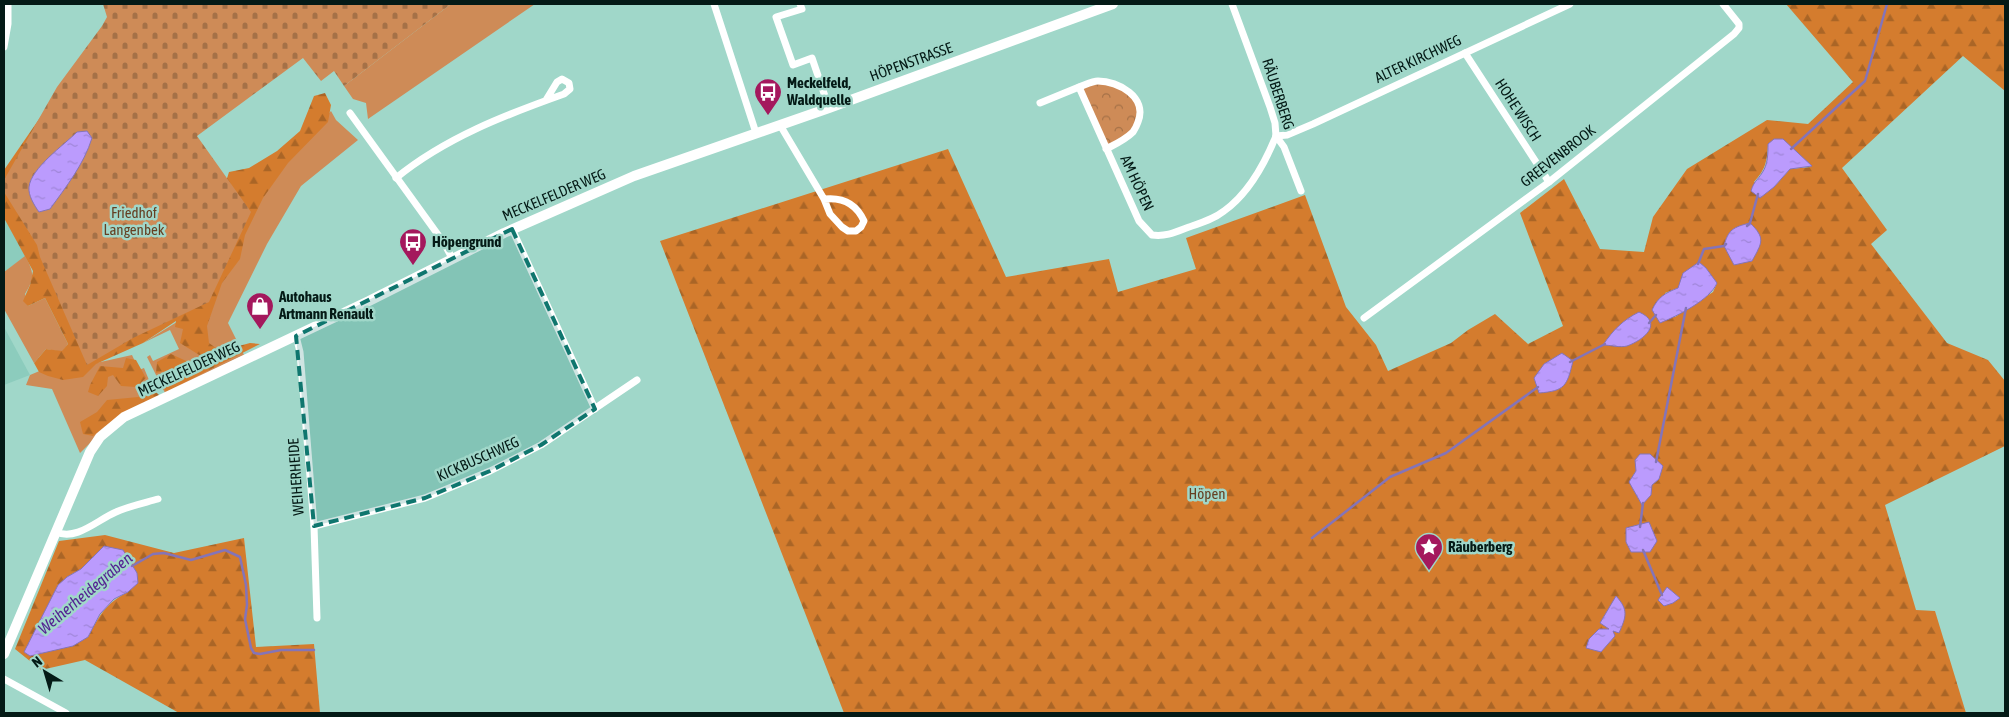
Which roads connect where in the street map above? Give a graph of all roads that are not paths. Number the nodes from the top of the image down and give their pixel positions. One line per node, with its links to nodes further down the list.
1 (8, 4): 8 (street)
2 (714, 4): 16 (street)
3 (800, 4): 13 (street)
4 (1113, 4): 13 (main road, HÖPENSTRASSE)
5 (1232, 4): 17 (street, RÄUBERBERG)
6 (1570, 4): 9 (street, ALTER KIRCHWEG)
7 (1723, 4): 21 (street, GREEVENBROOK)
8 (4, 47)
9 (1465, 53): 17 (street, ALTER KIRCHWEG); 21 (street, HOHE WISCH)
10 (1079, 87): 12 (street, AM HÖPEN); 18 (street, AM HÖPEN); 18 (street, AM HÖPEN)
11 (546, 100): 20 (street)
12 (1040, 103)
13 (830, 108): 15 (main road, HÖPENSTRASSE)
14 (350, 113): 20 (street)
15 (780, 125): 16 (main road, HÖPENSTRASSE); 23 (street)
16 (756, 134): 19 (main road, HÖPENSTRASSE)
17 (1276, 136): 18 (street, AM HÖPEN); 22 (street, RÄUBERBERG)
18 (1106, 149)
19 (634, 176): 24 (main road, MECKELFELDER WEG)
20 (396, 178): 25 (street)
21 (1549, 182): 26 (street, GREEVENBROOK)
22 (1301, 191)
23 (824, 199): 23 (street)
24 (512, 229): 25 (main road, MECKELFELDER WEG); 29 (street)
25 (452, 258): 27 (main road, MECKELFELDER WEG)
26 (1364, 318)
27 (296, 336): 31 (street, WEIHERHEIDE); 32 (main road, MECKELFELDER WEG)
28 (636, 380): 29 (street, KICKBUSCHWEG)
29 (596, 409): 31 (street, KICKBUSCHWEG)
30 (158, 500): 32 (street)
31 (314, 526): 33 (street, WEIHERHEIDE)
32 (56, 532): 34 (main road, MECKELFELDER WEG)
33 (317, 618)
34 (4, 654)
35 (4, 679): 36 (street)
36 (66, 713)

